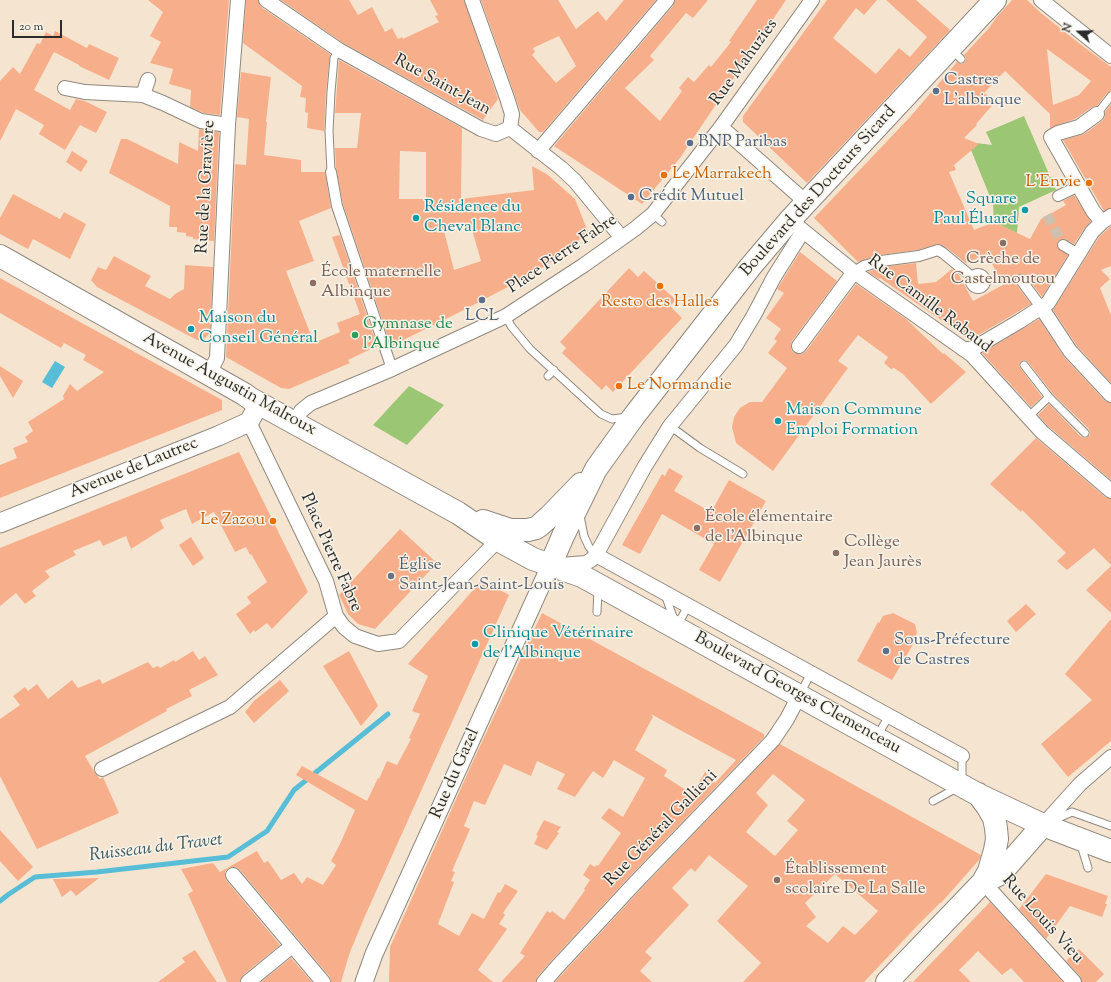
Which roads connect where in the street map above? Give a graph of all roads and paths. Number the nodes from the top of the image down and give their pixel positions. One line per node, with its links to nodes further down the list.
1 (238, 0): 15 (street, Rue de la Gravière)
2 (266, 0): 8 (street, Rue Saint-Jean)
3 (472, 0): 17 (street)
4 (667, 0): 18 (street)
5 (812, 0): 16 (street, Rue Mahuzies)
6 (995, 0): 22 (main road, Boulevard des Docteurs Sicard)
7 (1043, 1): 9 (street)
8 (339, 50): 17 (street, Rue Saint-Jean); 19 (lane)
9 (1111, 56)
10 (148, 80): 12 (street)
11 (65, 88): 12 (street)
12 (143, 95): 15 (street)
13 (1111, 96): 14 (lane)
14 (1097, 114): 20 (street)
15 (228, 125): 39 (street, Rue de la Gravière)
16 (721, 127): 22 (street); 25 (street, Place Pierre Fabre)
17 (510, 128): 18 (street)
18 (538, 151): 25 (street)
19 (331, 172): 37 (street)
20 (1079, 186): 21 (street); 23 (street)
21 (1058, 196)
22 (806, 202): 24 (main road, Boulevard des Docteurs Sicard)
23 (1106, 219): 27 (street)
24 (796, 226): 29 (street, Rue Camille Rabaud); 46 (main road, Boulevard des Docteurs Sicard); 49 (street)
25 (622, 238): 33 (street, Place Pierre Fabre)
26 (1063, 245): 27 (street)
27 (1078, 254): 32 (street)
28 (0, 256): 39 (main road, Avenue Augustin Malroux)
29 (854, 272): 30 (street); 34 (street); 35 (street, Rue Camille Rabaud)
30 (972, 277)
31 (1021, 280): 32 (street)
32 (1041, 307): 35 (street); 41 (street)
33 (506, 316): 37 (street, Place Pierre Fabre); 38 (lane)
34 (799, 346)
35 (963, 349): 47 (street, Rue Camille Rabaud)
36 (1024, 365): 42 (lane)
37 (392, 369): 48 (street, Place Pierre Fabre)
38 (554, 370): 40 (lane); 43 (lane)
39 (208, 374): 45 (main road, Avenue Augustin Malroux)
40 (548, 376)
41 (1111, 395)
42 (1049, 397): 47 (lane); 50 (lane)
43 (588, 402): 44 (lane); 46 (lane)
44 (582, 408)
45 (254, 413): 48 (main road, Avenue Augustin Malroux); 56 (main road, Avenue de Lautrec); 64 (street, Place Pierre Fabre)
46 (634, 416): 51 (main road, Boulevard des Docteurs Sicard)
47 (1028, 417): 53 (street, Rue Camille Rabaud)
48 (295, 423): 55 (main road, Avenue Augustin Malroux)
49 (670, 426): 52 (lane); 58 (street)
50 (1085, 433)
51 (596, 469): 54 (main road, Boulevard des Docteurs Sicard); 55 (main road, Boulevard des Docteurs Sicard)
52 (743, 474)
53 (1111, 491)
54 (579, 504): 58 (lane); 59 (main road, Boulevard des Docteurs Sicard)
55 (458, 513): 57 (main road, Boulevard Georges Clemenceau)
56 (0, 523)
57 (498, 540): 59 (main road, Boulevard Georges Clemenceau); 64 (street, Place Pierre Fabre)
58 (596, 555): 59 (street); 61 (street)
59 (550, 566): 60 (main road, Boulevard Georges Clemenceau); 85 (street, Rue du Gazel)
60 (598, 585): 63 (lane); 65 (main road, Boulevard Georges Clemenceau)
61 (664, 592): 62 (street); 65 (lane)
62 (688, 606): 65 (lane); 66 (street)
63 (597, 612)
64 (336, 616): 72 (street)
65 (676, 628): 67 (main road, Boulevard Georges Clemenceau)
66 (811, 673): 67 (lane); 68 (street)
67 (799, 696): 69 (main road, Boulevard Georges Clemenceau); 86 (street, Rue Général Gallieni)
68 (889, 716): 69 (lane); 70 (street)
69 (876, 738): 73 (main road, Boulevard Georges Clemenceau)
70 (962, 756): 73 (lane)
71 (1111, 757): 75 (street)
72 (102, 769)
73 (969, 789): 74 (lane); 75 (main road, Boulevard Georges Clemenceau); 81 (main road)
74 (933, 801)
75 (1043, 825): 76 (lane); 77 (main road, Boulevard Georges Clemenceau); 81 (main road)
76 (1111, 826)
77 (1080, 839): 78 (main road, Boulevard Georges Clemenceau); 79 (lane)
78 (1111, 850)
79 (1088, 868)
80 (233, 875): 82 (street)
81 (983, 882): 87 (main road); 88 (street, Rue Louis Vieu)
82 (292, 946): 83 (street); 84 (street)
83 (248, 982)
84 (323, 982)
85 (364, 982)
86 (544, 982)
87 (887, 982)
88 (1074, 982)

